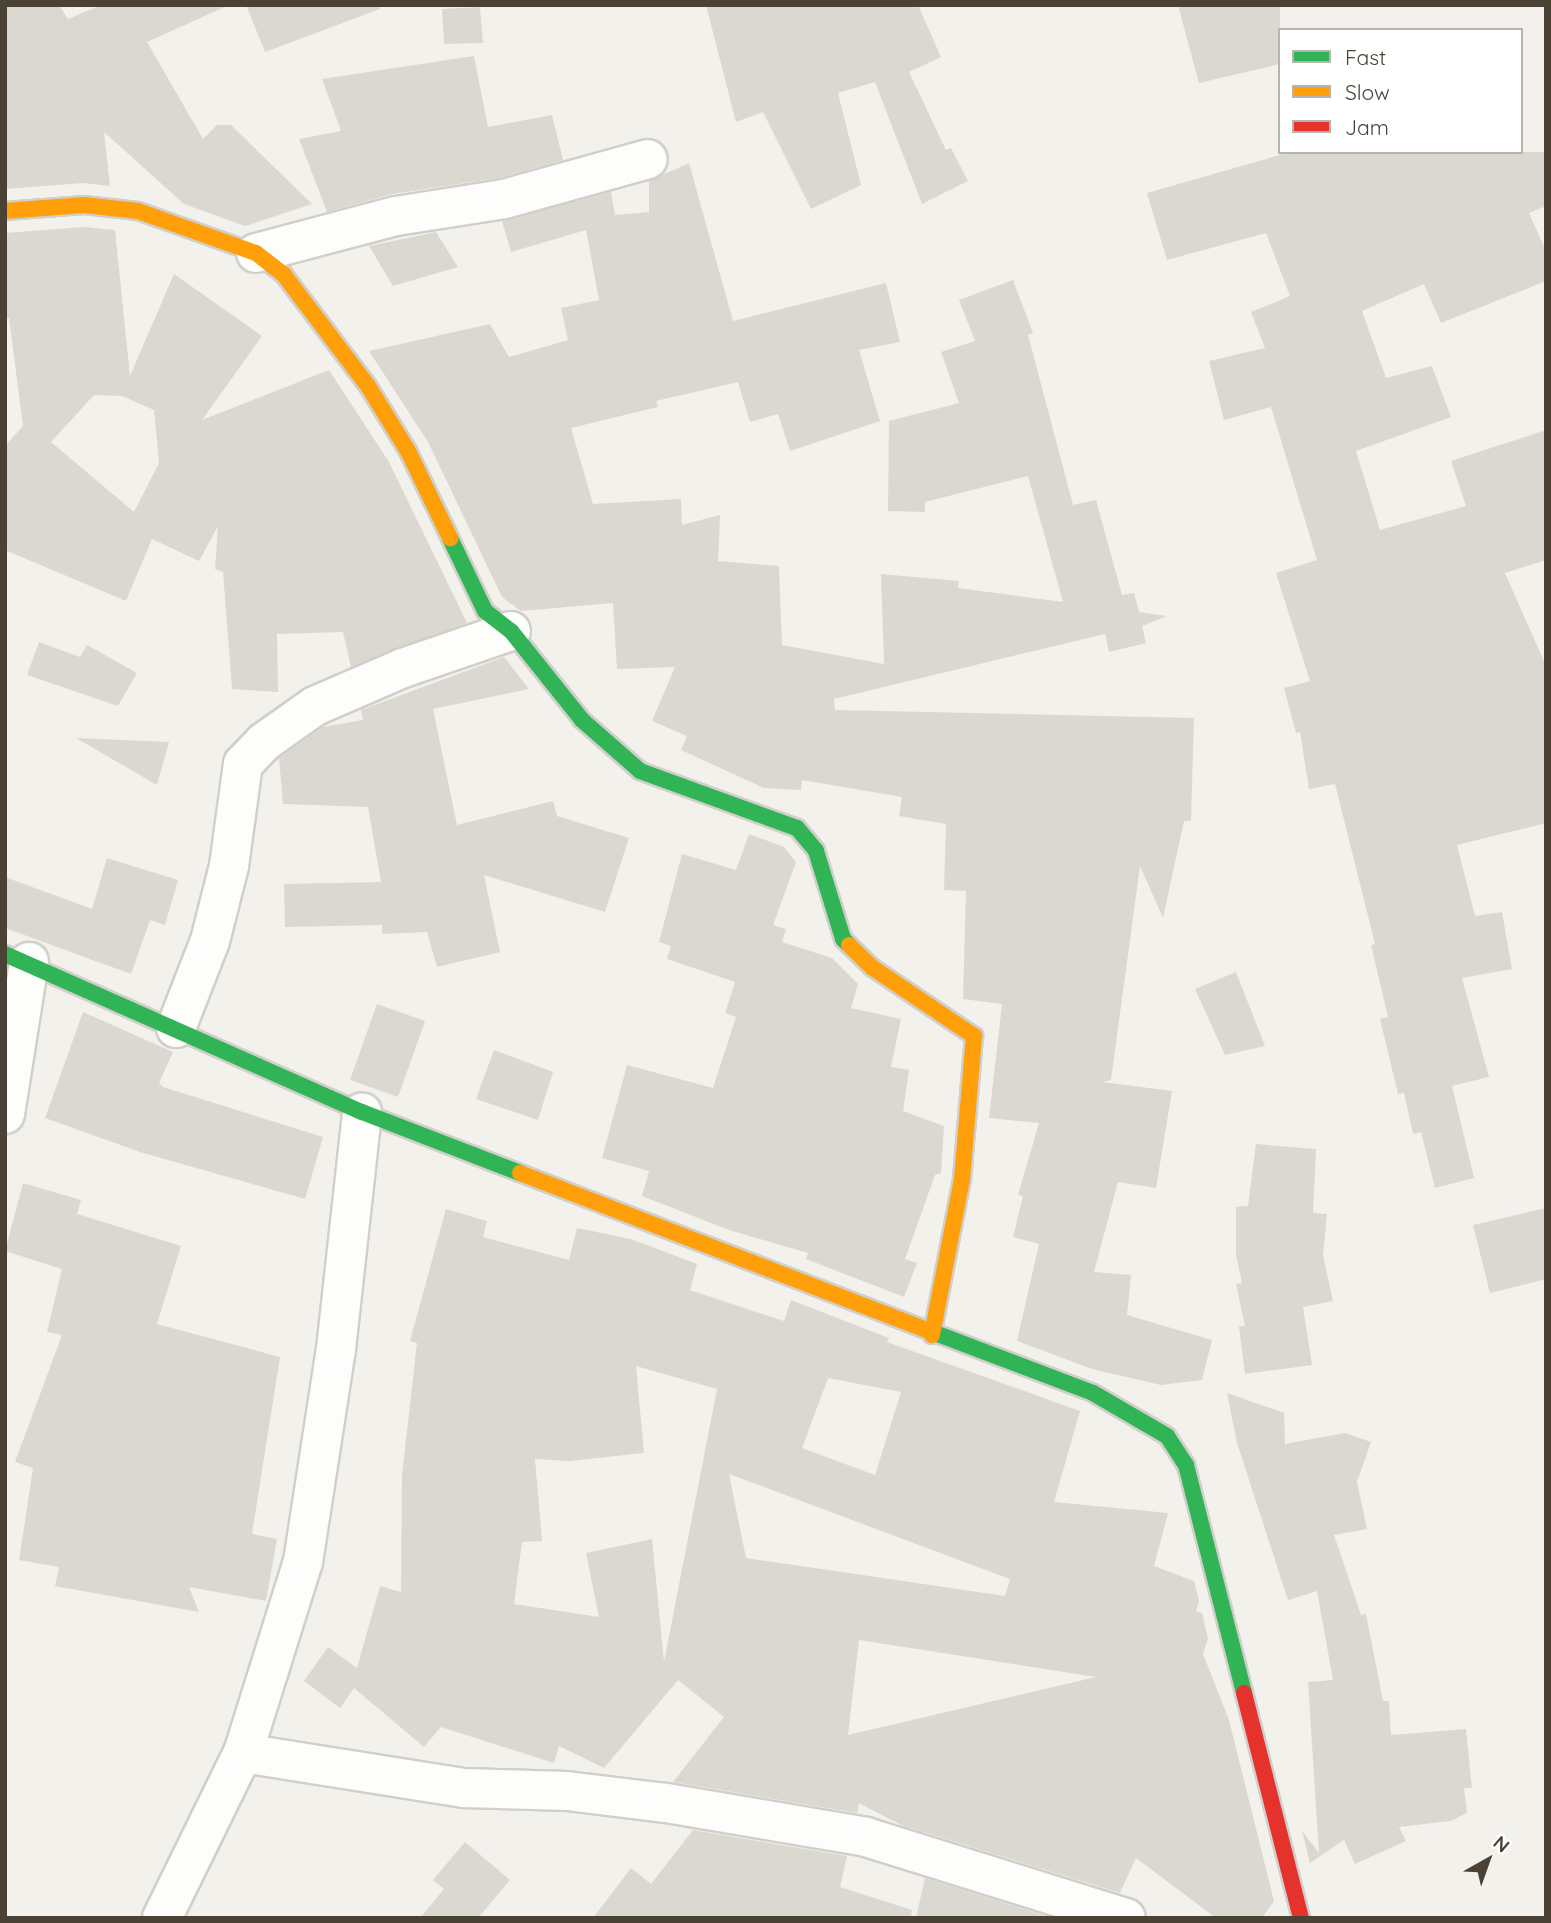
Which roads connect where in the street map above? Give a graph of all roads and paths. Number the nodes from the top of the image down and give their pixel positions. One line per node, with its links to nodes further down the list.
1 (648, 159): 3 (street)
2 (5, 211): 3 (street)
3 (256, 253): 4 (street)
4 (511, 631): 6 (street); 9 (street)
5 (17, 958): 6 (street); 8 (street)
6 (176, 1028): 7 (street)
7 (362, 1112): 9 (street); 10 (street)
8 (5, 1114)
9 (932, 1335): 13 (street)
10 (243, 1753): 11 (street); 12 (street)
11 (162, 1918)
12 (1126, 1918)
13 (1301, 1918)

